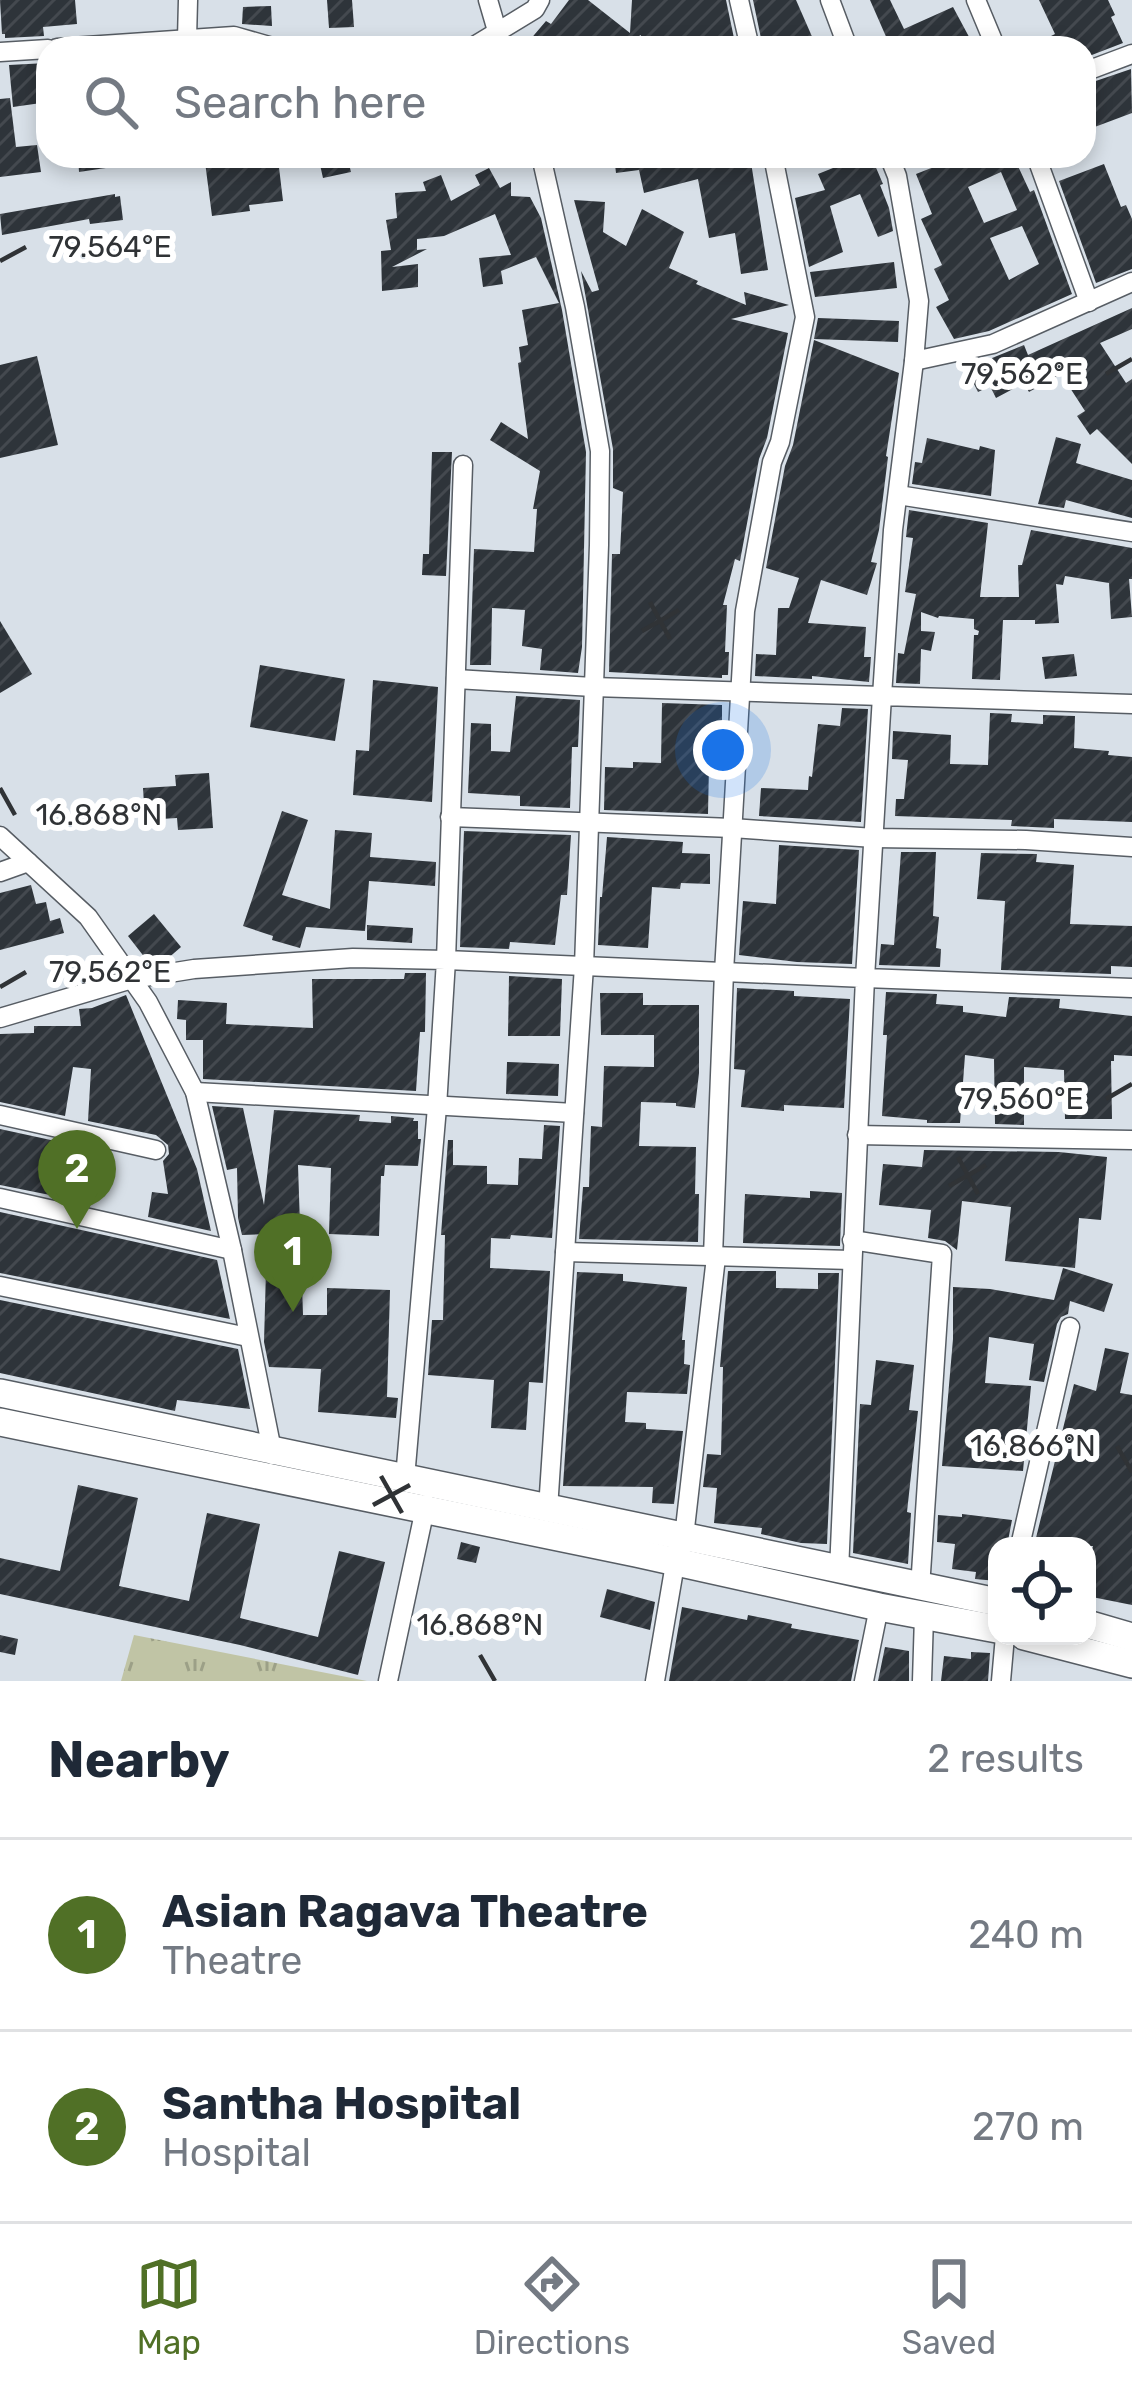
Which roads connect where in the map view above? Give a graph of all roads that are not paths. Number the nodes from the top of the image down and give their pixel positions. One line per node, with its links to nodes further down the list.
1 (188, 0): 7 (street)
2 (488, 0): 8 (street)
3 (540, 0): 9 (street)
4 (739, 0): 10 (street)
5 (830, 0): 11 (street)
6 (976, 0): 12 (street)
7 (187, 36)
8 (498, 36)
9 (504, 36)
10 (747, 36)
11 (844, 36)
12 (991, 36)
13 (36, 49): 14 (street)
14 (0, 52)
15 (1132, 54): 16 (street)
16 (1096, 68)
17 (544, 168): 28 (street)
18 (775, 168): 29 (street)
19 (894, 168): 23 (street)
20 (1040, 168): 22 (street)
21 (1132, 282): 22 (street)
22 (1089, 302): 23 (street)
23 (914, 361): 25 (street)
24 (463, 465): 27 (street)
25 (898, 495): 26 (street); 30 (street)
26 (1132, 532)
27 (456, 679): 28 (street); 32 (street)
28 (593, 687): 29 (street); 33 (street)
29 (741, 690): 30 (street); 34 (street)
30 (882, 696): 31 (street); 36 (street)
31 (1132, 704)
32 (450, 817): 33 (street); 40 (street)
33 (590, 822): 34 (street); 41 (street)
34 (733, 828): 36 (street); 42 (street)
35 (0, 836): 38 (street)
36 (874, 838): 37 (street); 43 (street)
37 (1132, 848)
38 (28, 862): 39 (street); 44 (street)
39 (0, 872)
40 (446, 960): 41 (street); 44 (street); 48 (street)
41 (584, 966): 42 (street); 49 (street)
42 (724, 972): 43 (street); 58 (street)
43 (865, 978): 45 (street); 51 (street)
44 (132, 979): 46 (street); 47 (street)
45 (1132, 988)
46 (0, 1018)
47 (195, 1092): 48 (street); 55 (street)
48 (437, 1107): 49 (street); 65 (street)
49 (574, 1113): 57 (street)
50 (0, 1115): 53 (street)
51 (857, 1135): 52 (street); 56 (street)
52 (1132, 1140)
53 (156, 1150)
54 (0, 1198): 55 (street)
55 (232, 1250): 61 (street)
56 (851, 1250): 58 (street); 69 (street); 70 (street)
57 (565, 1252): 58 (street); 66 (street)
58 (713, 1256): 68 (street)
59 (0, 1286): 61 (street)
60 (1070, 1327): 67 (street)
61 (248, 1336): 64 (street)
62 (0, 1393): 64 (main road)
63 (0, 1422): 64 (main road)
64 (272, 1464): 65 (main road); 65 (main road)
65 (420, 1491): 66 (main road); 68 (main road); 79 (street)
66 (548, 1509): 68 (main road)
67 (1022, 1537)
68 (679, 1550): 69 (main road); 72 (main road); 80 (street)
69 (839, 1571): 70 (main road)
70 (922, 1602): 71 (main road); 72 (main road); 73 (main road); 82 (street)
71 (988, 1602)
72 (879, 1607): 81 (street)
73 (988, 1626)
74 (1096, 1627): 75 (main road)
75 (1132, 1637)
76 (1004, 1645): 83 (street)
77 (1059, 1645): 78 (main road)
78 (1132, 1664)
79 (388, 1681)
80 (655, 1681)
81 (864, 1681)
82 (922, 1681)
83 (1001, 1681)

